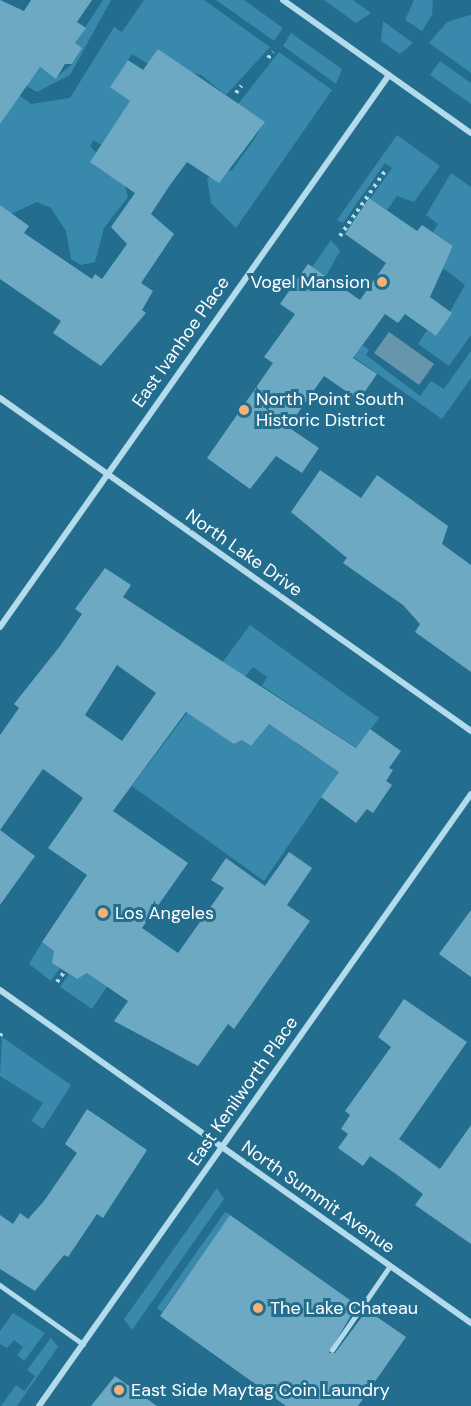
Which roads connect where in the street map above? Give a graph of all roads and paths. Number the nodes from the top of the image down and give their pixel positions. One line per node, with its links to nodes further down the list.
1 (283, 0): 4 (street)
2 (273, 52): 3 (path)
3 (268, 58)
4 (389, 75): 7 (street); 11 (street, East Ivanhoe Place)
5 (241, 86): 6 (path)
6 (236, 93)
7 (471, 133)
8 (385, 171): 9 (path)
9 (340, 236)
10 (0, 398): 11 (street, North Lake Drive)
11 (107, 474): 12 (street, East Ivanhoe Place); 13 (street, North Lake Drive)
12 (0, 627)
13 (471, 731)
14 (471, 794): 18 (street, East Kenilworth Place)
15 (64, 971): 16 (path)
16 (57, 982)
17 (0, 990): 18 (street, North Summit Avenue)
18 (222, 1147): 19 (street, North Summit Avenue); 22 (street, East Kenilworth Place)
19 (390, 1266): 21 (street, North Summit Avenue); 23 (lane)
20 (0, 1285): 22 (lane)
21 (471, 1323)
22 (83, 1344): 24 (street, East Kenilworth Place)
23 (332, 1350)
24 (39, 1406)

